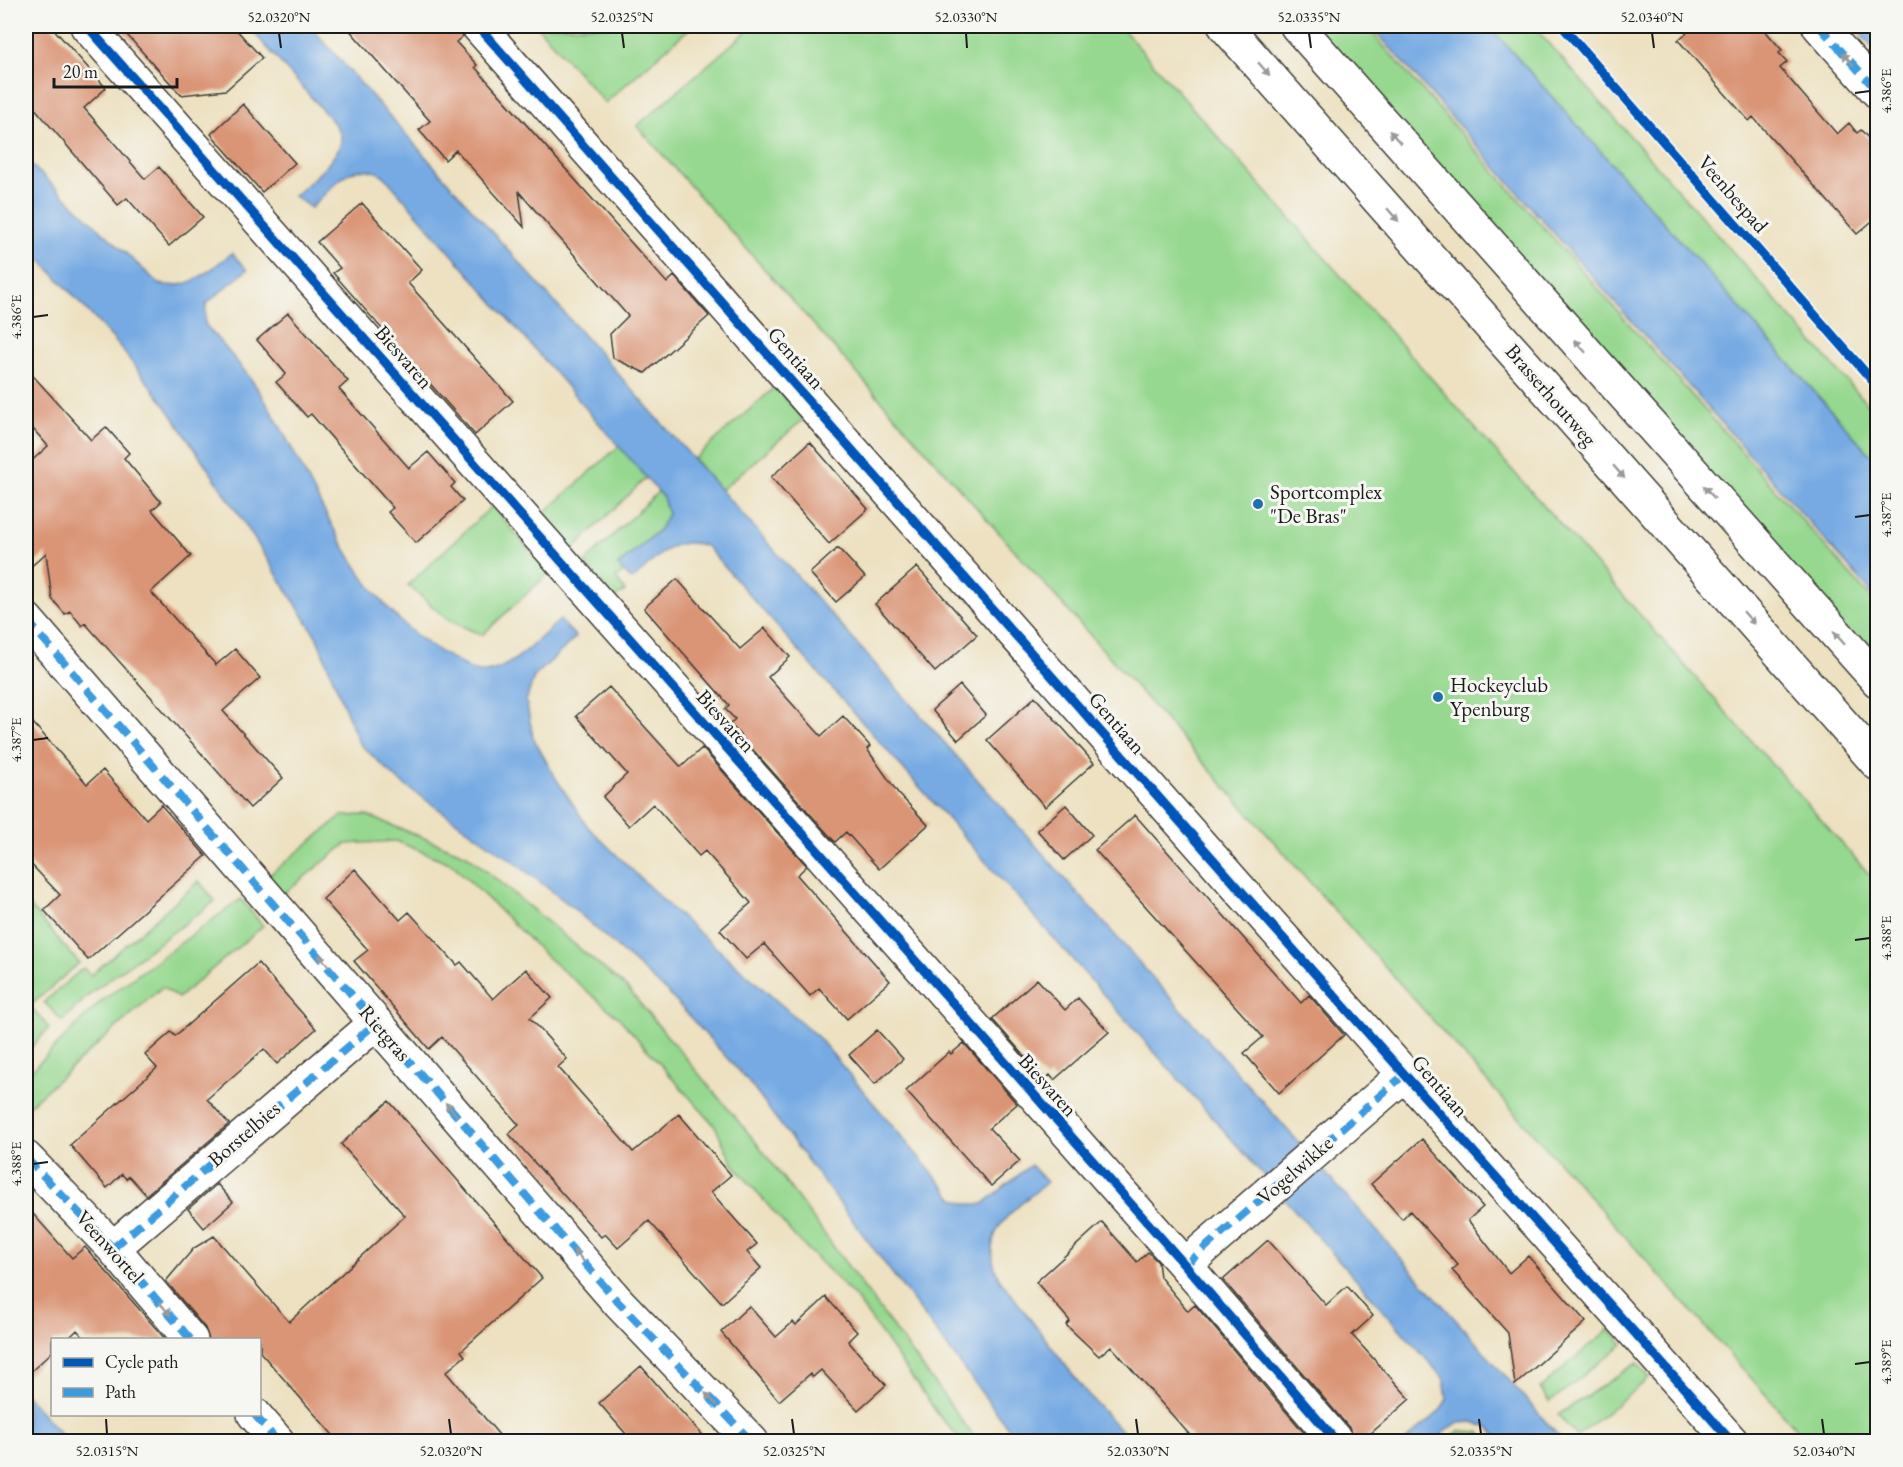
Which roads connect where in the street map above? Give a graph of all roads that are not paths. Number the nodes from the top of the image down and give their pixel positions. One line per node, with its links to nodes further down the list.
1 (87, 26): 14 (street, Biesvaren)
2 (478, 26): 11 (street, Gentiaan)
3 (1225, 26): 9 (street, Brasserhoutweg, one-way to 9)
4 (1297, 26): 8 (street, one-way to 4)
5 (1819, 26): 6 (street, one-way to 5)
6 (1878, 92)
7 (26, 619): 10 (street, Rietgras, one-way to 7)
8 (1878, 681)
9 (1878, 764)
10 (376, 1023): 13 (street, Borstelbies); 18 (street, Rietgras, one-way to 10)
11 (1405, 1074): 14 (street, Vogelwikke); 20 (street, Gentiaan)
12 (26, 1158): 13 (street, Veenwortel)
13 (113, 1248): 15 (street, Veenwortel, one-way to 15)
14 (1185, 1265): 19 (street, Biesvaren)
15 (188, 1338)
16 (256, 1416): 17 (street)
17 (278, 1442)
18 (752, 1442)
19 (1337, 1442)
20 (1732, 1442)

